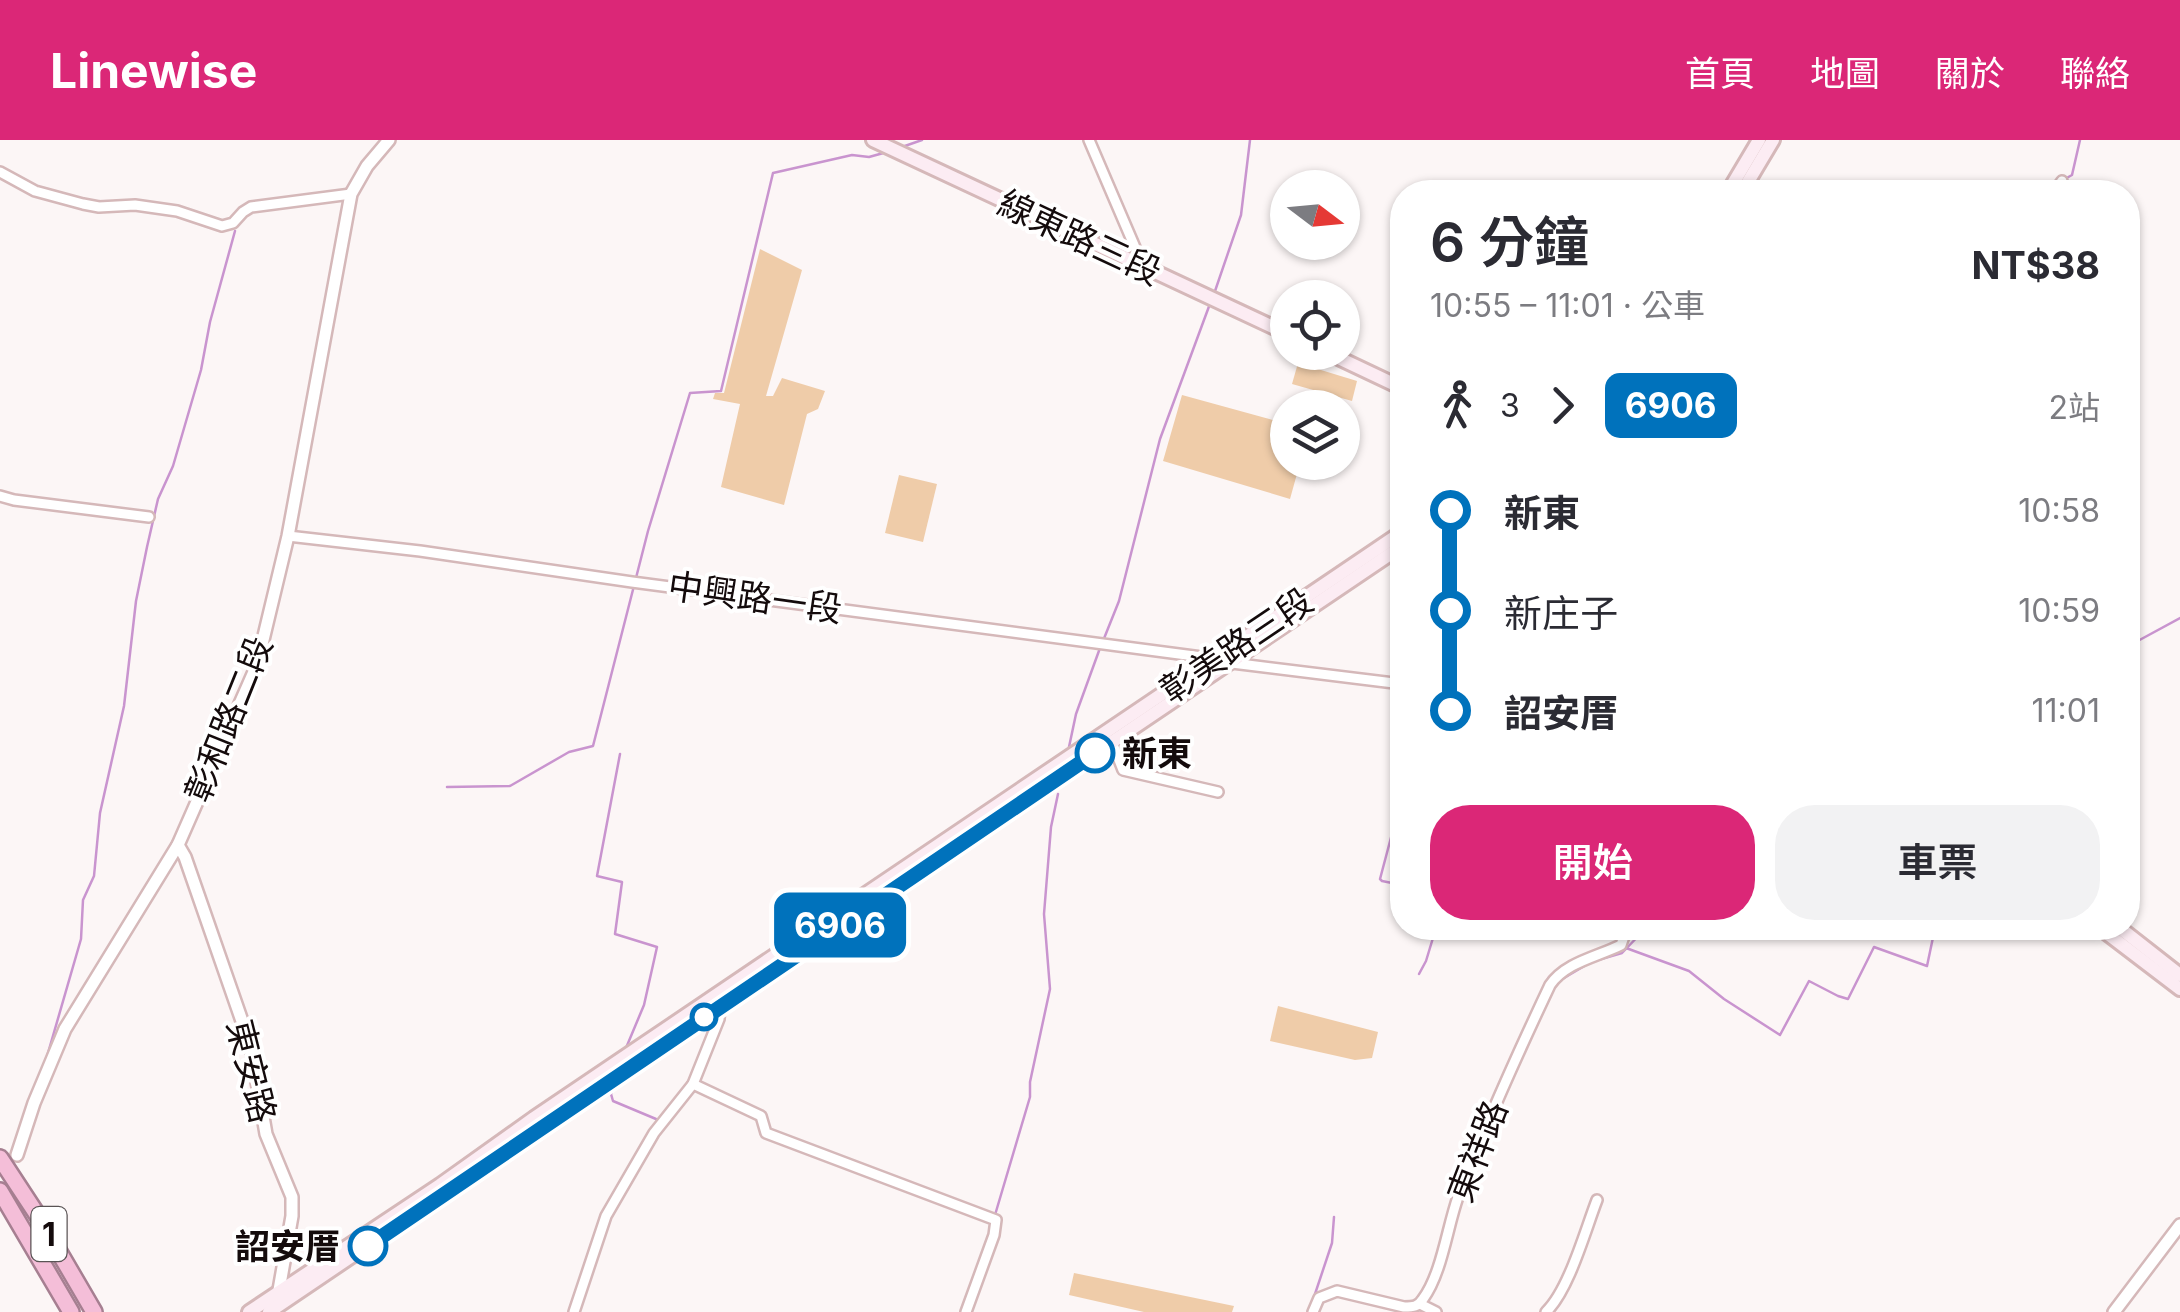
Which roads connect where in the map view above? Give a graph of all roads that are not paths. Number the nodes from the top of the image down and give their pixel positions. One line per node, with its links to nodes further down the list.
1 (389, 140): 9 (street, 彰和路二段)
2 (873, 140): 10 (main road, 線東路三段)
3 (1089, 140): 10 (street)
4 (1759, 140): 7 (main road)
5 (1773, 140): 8 (main road)
6 (0, 172): 9 (street)
7 (1735, 180)
8 (1749, 180)
9 (351, 194): 16 (street, 彰和路二段)
10 (1143, 266): 11 (main road, 線東路三段)
11 (1270, 326)
12 (1360, 368): 13 (main road)
13 (1390, 382)
14 (0, 496): 15 (street)
15 (149, 518)
16 (288, 536): 19 (street, 中興路一段); 24 (street, 彰和路二段)
17 (1390, 541): 19 (main road, 彰美路三段)
18 (1390, 554): 19 (main road, 彰美路三段)
19 (1222, 660): 20 (street, 中興路一段); 21 (main road, 彰美路三段); 22 (main road, 彰美路三段)
20 (1390, 682)
21 (1112, 742): 22 (main road, 彰美路三段); 23 (street)
22 (1071, 763): 30 (main road)
23 (1218, 792)
24 (178, 845): 32 (street, 彰和路二段); 37 (street, 東安路)
25 (1623, 940): 38 (street, 東祥路)
26 (2116, 940): 29 (main road)
27 (2136, 940): 28 (main road)
28 (2180, 974)
29 (2180, 989)
30 (717, 1001): 31 (street); 37 (main road)
31 (693, 1084): 43 (street); 44 (street)
32 (17, 1156)
33 (0, 1158): 40 (highway, 1)
34 (0, 1191): 39 (highway, 1)
35 (1597, 1200): 47 (street)
36 (2180, 1225): 48 (street)
37 (282, 1296): 41 (main road); 42 (main road)
38 (1420, 1304): 45 (street); 46 (street)
39 (71, 1312)
40 (94, 1312)
41 (249, 1312)
42 (269, 1312)
43 (574, 1312)
44 (966, 1312)
45 (1313, 1312)
46 (1436, 1312)
47 (1546, 1312)
48 (2114, 1312)

